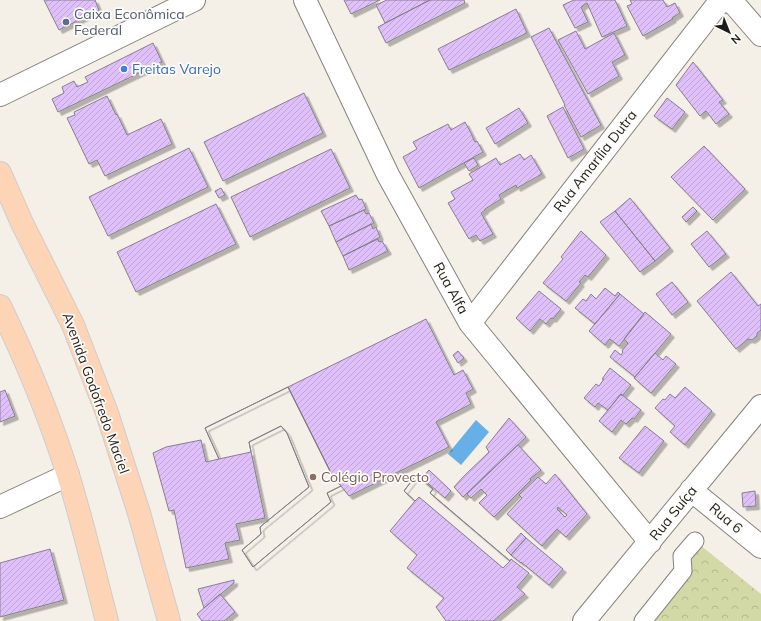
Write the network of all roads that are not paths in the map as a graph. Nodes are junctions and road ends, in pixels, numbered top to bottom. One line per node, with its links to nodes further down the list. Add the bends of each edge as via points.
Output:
1 (194, 0): 6 (street)
2 (305, 0): 9 (street, Rua Alfa, via 388,175)
3 (721, 0): 9 (street, Rua Amarília Dutra)
4 (727, 0): 5 (street, via 735,5)
5 (761, 35)
6 (0, 95)
7 (0, 173): 18 (main road, Avenida Godofredo Maciel, via 73,325 107,413 139,513)
8 (0, 306): 11 (main road, via 43,406)
9 (470, 323): 15 (street, Rua Alfa)
10 (761, 406): 12 (street, Rua Suíça)
11 (68, 474): 13 (street); 17 (main road)
12 (691, 490): 15 (street, Rua Suíça); 16 (street, Rua 6)
13 (0, 507)
14 (695, 541): 20 (street, via 682,556 683,571)
15 (650, 542): 19 (street, Rua Suíça)
16 (761, 547)
17 (107, 621)
18 (169, 621)
19 (584, 621)
20 (643, 621)

